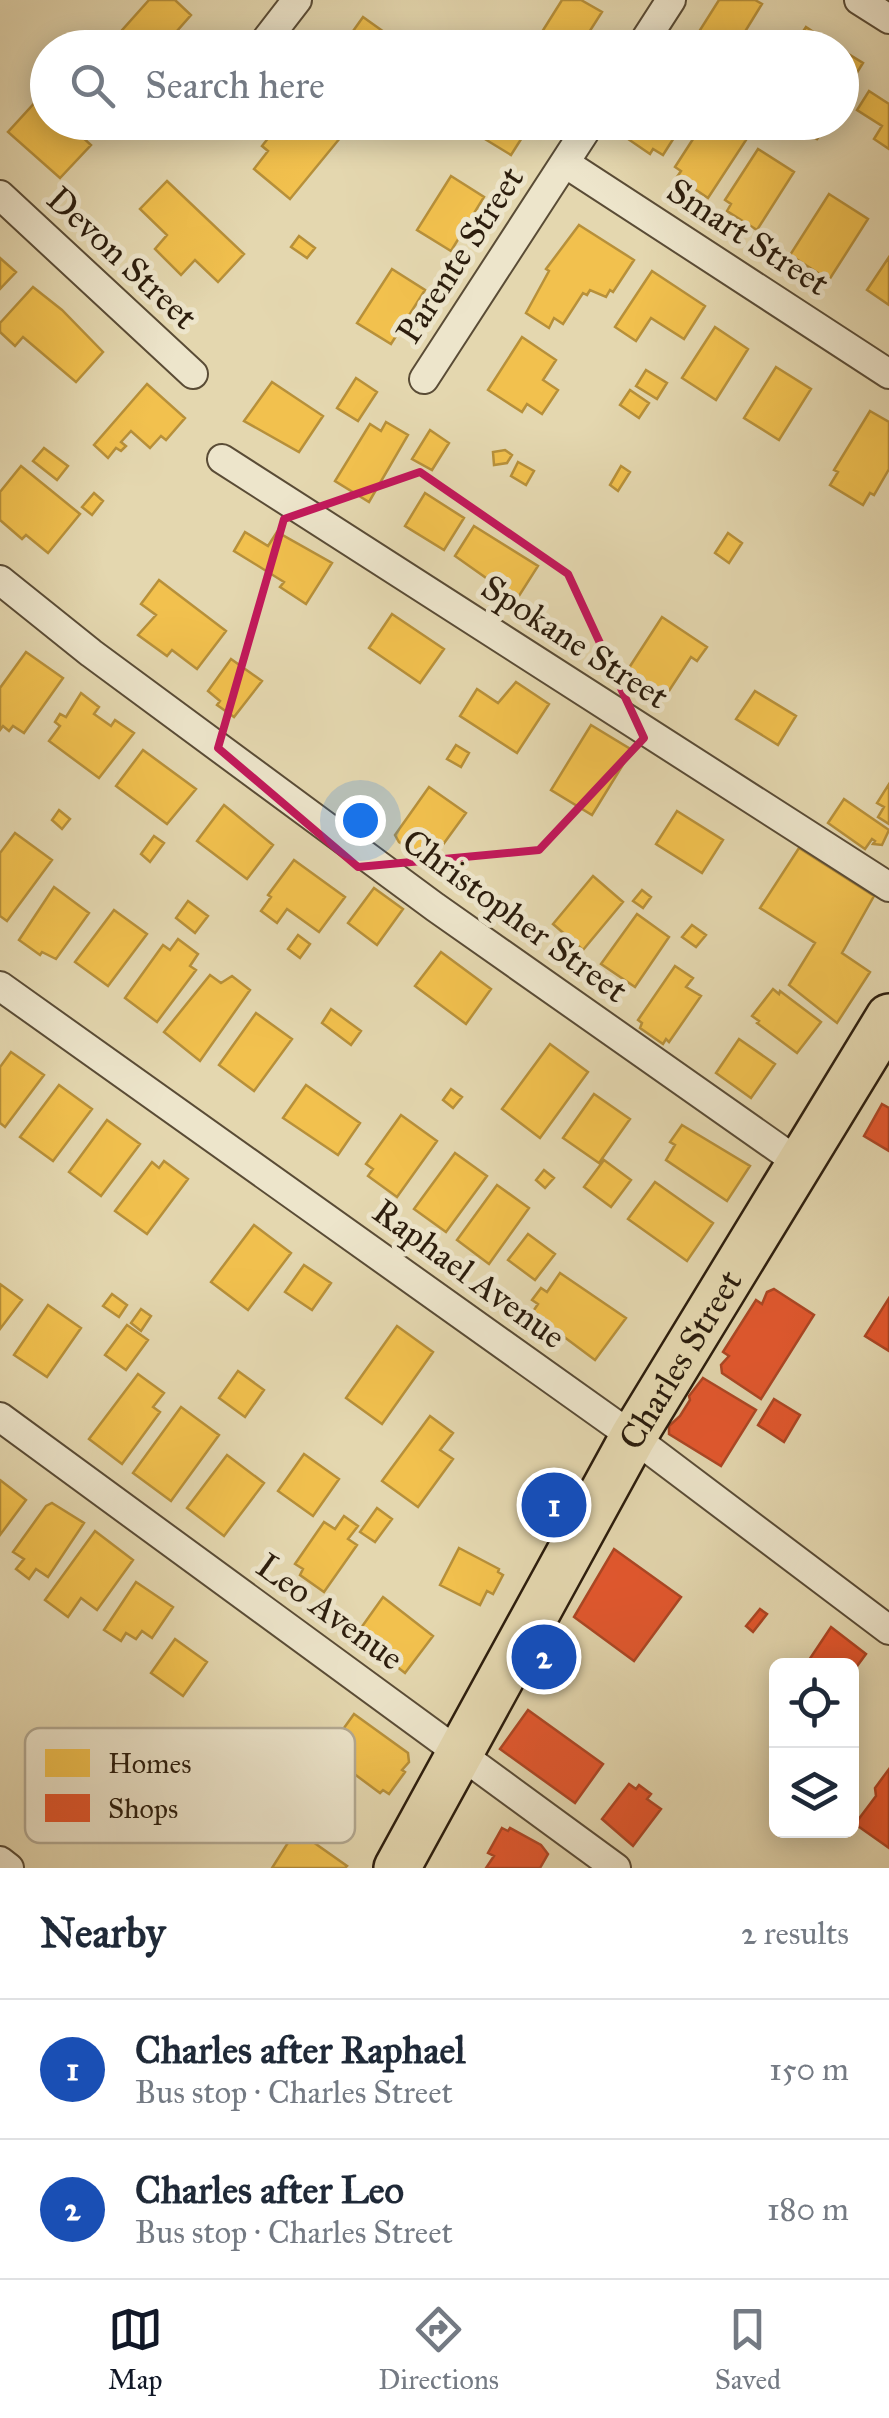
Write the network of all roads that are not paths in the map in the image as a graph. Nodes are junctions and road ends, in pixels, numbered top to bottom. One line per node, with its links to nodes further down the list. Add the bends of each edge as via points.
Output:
1 (297, 0): 5 (street)
2 (671, 0): 6 (street)
3 (859, 0): 4 (street)
4 (889, 20)
5 (274, 30)
6 (652, 30)
7 (580, 140): 8 (street, Parente Street)
8 (565, 164): 11 (street, Smart Street); 12 (street, Parente Street)
9 (0, 195): 10 (street, Devon Street)
10 (193, 374)
11 (889, 374)
12 (424, 379)
13 (222, 460): 15 (street, Spokane Street)
14 (0, 580): 18 (street, Christopher Street, via 420,895)
15 (889, 886)
16 (0, 986): 20 (street, Raphael Avenue)
17 (889, 1017): 18 (main road, Charles Street)
18 (799, 1163): 20 (main road, Charles Street)
19 (0, 1417): 22 (street, Leo Avenue)
20 (633, 1437): 21 (street, Raphael Avenue); 22 (main road, Charles Street)
21 (889, 1630)
22 (460, 1753): 25 (main road, Charles Street); 26 (street, Leo Avenue)
23 (0, 1862): 24 (street)
24 (9, 1868)
25 (397, 1868)
26 (616, 1868)

